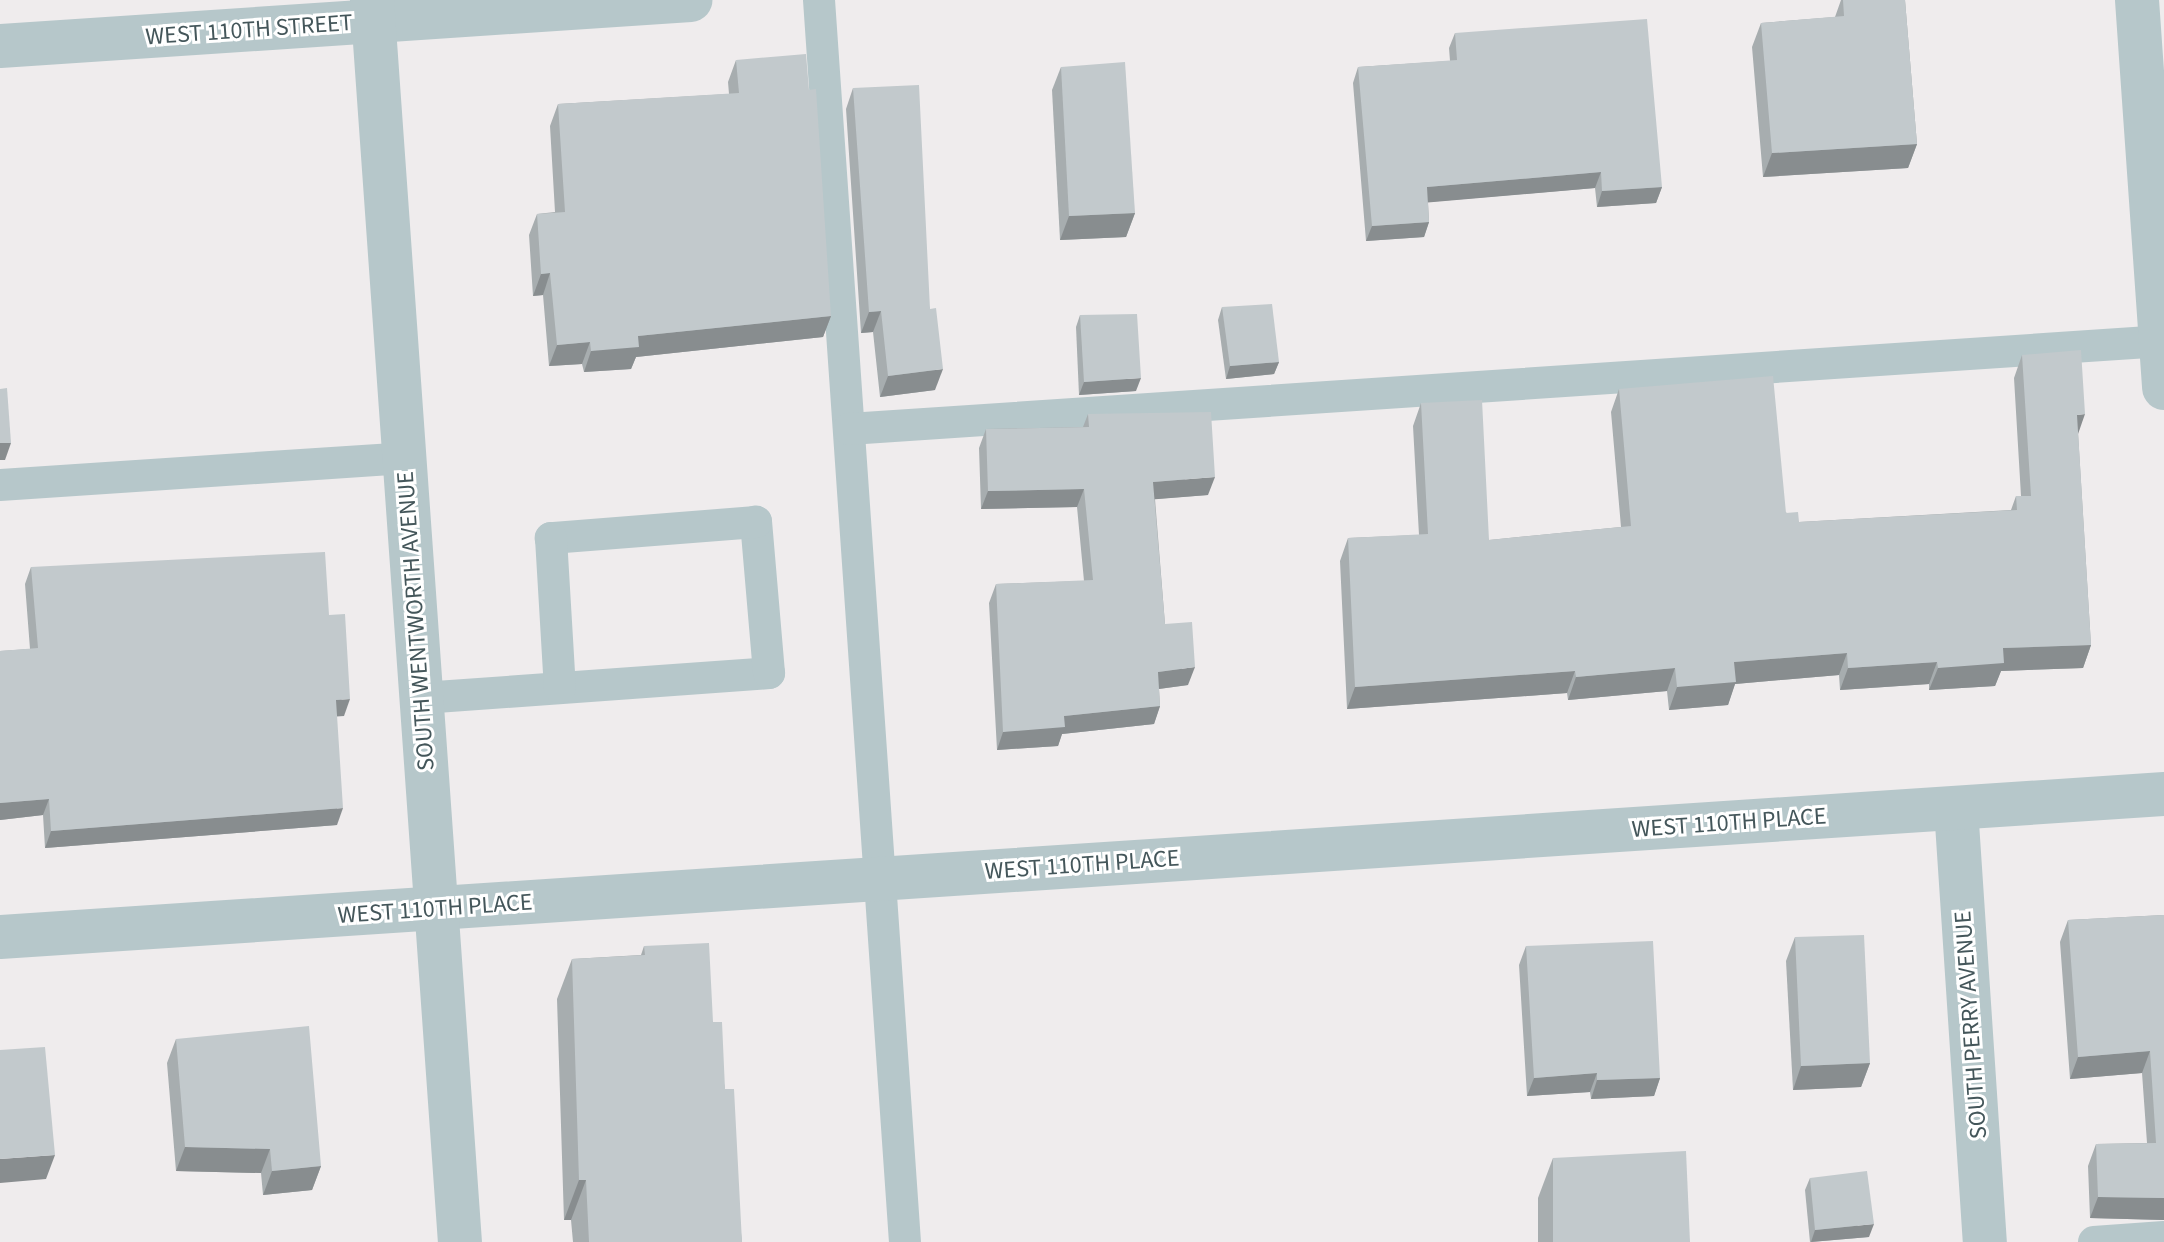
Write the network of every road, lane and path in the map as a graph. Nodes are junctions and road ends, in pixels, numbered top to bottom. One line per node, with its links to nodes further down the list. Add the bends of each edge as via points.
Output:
1 (690, 0): 4 (street, WEST 110TH STREET)
2 (819, 0): 8 (lane)
3 (2137, 0): 6 (street)
4 (373, 11): 5 (street, WEST 110TH STREET); 9 (street, SOUTH WENTWORTH AVENUE)
5 (0, 46)
6 (2162, 342): 7 (street); 8 (lane)
7 (2164, 388)
8 (849, 429): 15 (lane)
9 (405, 458): 10 (lane); 12 (street, SOUTH WENTWORTH AVENUE)
10 (0, 485)
11 (560, 688): 11 (lane, via 769,673 756,522 551,538); 12 (lane)
12 (422, 698): 16 (street, SOUTH WENTWORTH AVENUE)
13 (2164, 794): 14 (street, WEST 110TH PLACE)
14 (1956, 808): 15 (street, WEST 110TH PLACE); 21 (street, SOUTH PERRY AVENUE)
15 (880, 879): 16 (street, WEST 110TH PLACE); 20 (lane)
16 (436, 909): 17 (street, WEST 110TH PLACE); 19 (street, SOUTH WENTWORTH AVENUE)
17 (0, 937)
18 (2164, 1237): 22 (lane)
19 (460, 1242)
20 (905, 1242)
21 (1985, 1242)
22 (2094, 1242)

